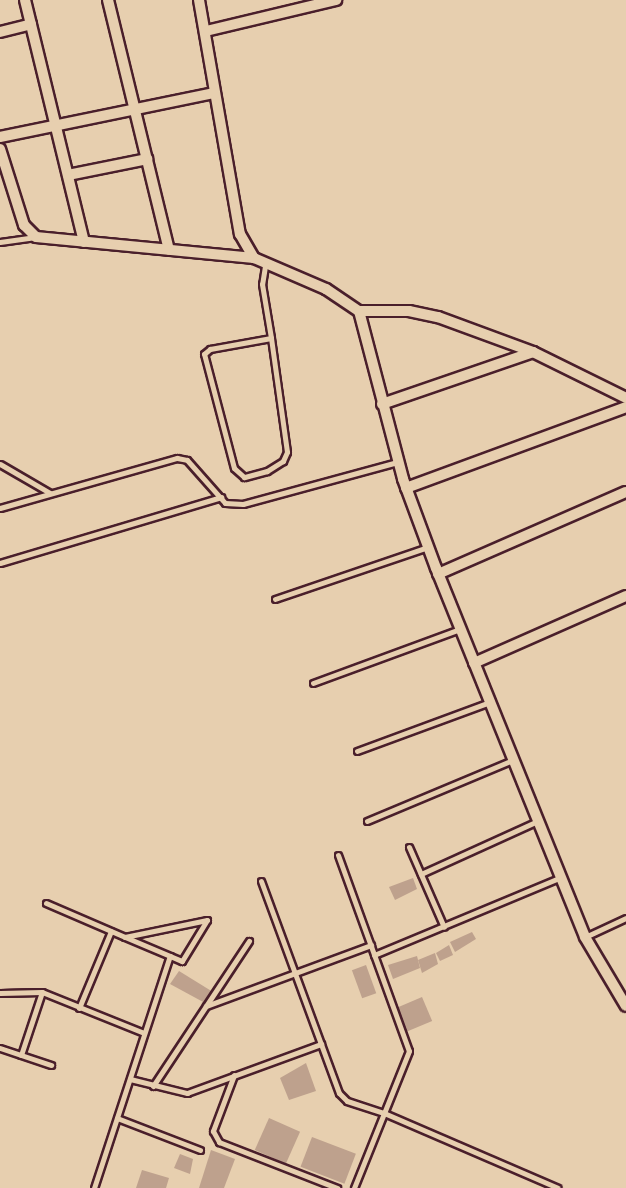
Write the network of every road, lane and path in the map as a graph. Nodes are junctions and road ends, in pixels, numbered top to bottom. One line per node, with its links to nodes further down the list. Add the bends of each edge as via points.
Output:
1 (25, 0): 5 (street)
2 (108, 0): 9 (street)
3 (199, 0): 6 (street)
4 (336, 0): 6 (street)
5 (31, 23): 7 (street); 10 (street)
6 (206, 31): 8 (street)
7 (0, 32)
8 (215, 93): 9 (street); 21 (street, via 240,234)
9 (134, 107): 10 (street); 13 (street)
10 (55, 125): 11 (street); 14 (street)
11 (0, 137)
12 (0, 149): 15 (street)
13 (147, 159): 14 (street); 20 (street)
14 (68, 175): 19 (street)
15 (24, 225): 16 (street); 17 (lane)
16 (36, 237): 17 (lane); 19 (street)
17 (21, 239): 18 (lane)
18 (0, 242)
19 (84, 242): 20 (street)
20 (169, 250): 21 (street)
21 (254, 258): 22 (street)
22 (265, 266): 23 (street, via 326,289); 24 (lane, via 262,284)
23 (359, 311): 25 (street, via 409,311 438,317); 27 (street)
24 (271, 338): 24 (lane, via 287,452 283,461 267,471 244,477 234,468 204,354)
25 (533, 352): 26 (street); 27 (street)
26 (626, 398)
27 (382, 404): 29 (street)
28 (626, 407): 31 (street)
29 (398, 462): 31 (street); 34 (lane, via 243,504 226,503)
30 (0, 464): 33 (lane)
31 (406, 488): 36 (street)
32 (626, 492): 38 (street)
33 (50, 493): 34 (lane, via 177,458 187,460); 35 (lane)
34 (221, 497): 37 (lane)
35 (0, 508)
36 (428, 547): 38 (street); 40 (lane)
37 (0, 563)
38 (438, 574): 41 (street)
39 (626, 596): 42 (street)
40 (275, 599)
41 (460, 629): 42 (street); 43 (lane)
42 (474, 663): 44 (street)
43 (313, 683)
44 (490, 702): 45 (lane); 46 (street)
45 (357, 751)
46 (513, 760): 47 (lane); 48 (street)
47 (367, 821)
48 (538, 821): 51 (lane); 52 (street)
49 (409, 848): 51 (lane)
50 (338, 855): 61 (lane)
51 (421, 874): 56 (lane)
52 (561, 877): 56 (lane); 59 (street)
53 (261, 881): 64 (lane)
54 (46, 904): 57 (lane)
55 (626, 918): 59 (lane)
56 (444, 927): 62 (lane)
57 (111, 931): 58 (lane); 70 (lane)
58 (125, 937): 63 (lane); 63 (lane, via 207,920 182,961)
59 (585, 937): 65 (street)
60 (249, 941): 68 (lane)
61 (371, 945): 62 (lane); 64 (lane)
62 (374, 955): 79 (lane, via 409,1051)
63 (170, 956): 71 (lane)
64 (295, 973): 68 (lane); 72 (lane)
65 (622, 990): 69 (street)
66 (41, 992): 67 (lane); 70 (lane); 74 (lane)
67 (0, 993)
68 (206, 1006): 78 (lane)
69 (626, 1006)
70 (79, 1008): 71 (lane)
71 (144, 1033): 77 (lane)
72 (321, 1044): 76 (lane); 79 (lane, via 339,1093 347,1101)
73 (0, 1048): 74 (lane)
74 (21, 1055): 75 (lane)
75 (51, 1065)
76 (234, 1075): 78 (lane, via 187,1093); 83 (lane, via 213,1131 219,1142)
77 (130, 1079): 78 (lane); 80 (lane)
78 (153, 1086)
79 (384, 1113): 84 (lane); 85 (lane)
80 (117, 1118): 81 (lane); 82 (lane)
81 (200, 1150)
82 (94, 1188)
83 (337, 1188)
84 (354, 1188)
85 (558, 1188)

